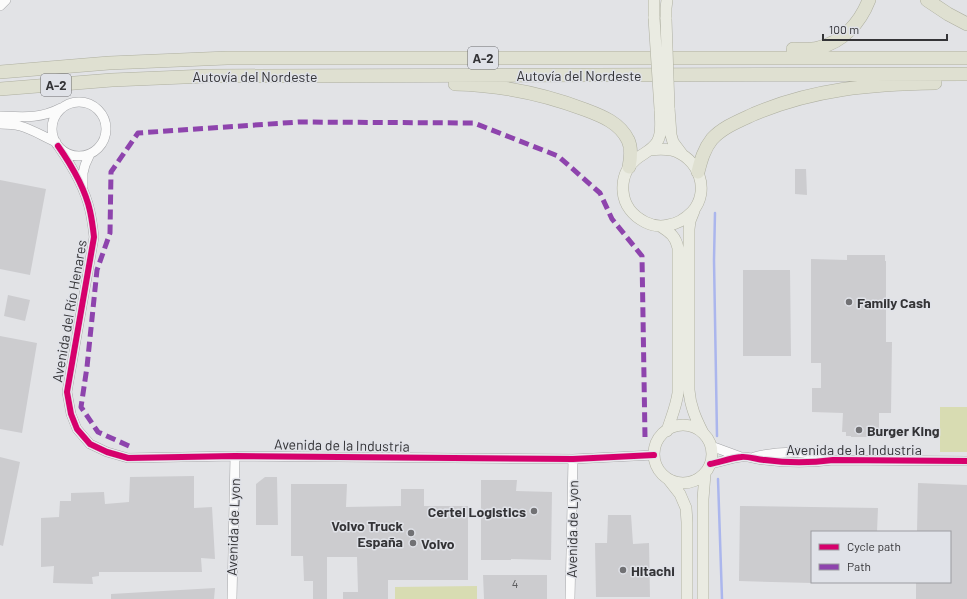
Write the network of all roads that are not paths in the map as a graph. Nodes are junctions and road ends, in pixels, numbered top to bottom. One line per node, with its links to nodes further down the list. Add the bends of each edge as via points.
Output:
1 (6, 0): 6 (street)
2 (654, 0): 16 (main road, bridge)
3 (667, 0): 16 (main road, bridge)
4 (869, 0): 8 (highway, via 863,14 851,29 826,45 809,49 730,50)
5 (927, 0): 7 (highway)
6 (0, 6)
7 (967, 24)
8 (698, 58): 9 (highway, Autovía del Nordeste / A-2); 10 (highway, Autovía del Nordeste / A-2, via 227,58 109,63)
9 (967, 58)
10 (0, 72)
11 (967, 74): 12 (highway, Autovía del Nordeste / A-2)
12 (208, 76): 14 (highway, Autovía del Nordeste / A-2); 23 (highway, via 288,84 465,84 525,91 581,108 616,125 630,146)
13 (967, 81): 24 (highway, via 844,89 814,94 772,106 735,122 713,138 701,159)
14 (0, 89)
15 (66, 106): 17 (street, via 43,116); 19 (street, via 59,111 53,126); 21 (street, via 75,103 88,104 100,112 104,120 105,137 97,150)
16 (665, 108): 20 (main road, via 658,141); 22 (main road, via 673,142)
17 (0, 116)
18 (0, 124): 19 (street, Avenida del Río Henares, via 30,129)
19 (57, 144): 21 (street, via 65,152 73,155); 25 (street, Avenida del Río Henares)
20 (650, 150): 22 (main road, via 661,149); 23 (main road)
21 (90, 154): 25 (street, Avenida del Río Henares, via 83,173)
22 (682, 155): 24 (main road, via 691,161)
23 (629, 167): 27 (main road, via 623,191 631,212 650,224)
24 (698, 172): 26 (main road, via 701,191)
25 (83, 188): 28 (street, Avenida del Río Henares, via 94,237)
26 (695, 208): 27 (main road, via 686,218 674,225); 30 (main road, via 689,230 689,390 692,409)
27 (660, 226): 29 (main road, via 674,236 678,248 678,394)
28 (67, 392): 34 (street, Avenida de la Industria, via 77,430 90,444 107,452 128,458)
29 (667, 431): 30 (main road, via 674,427 689,426); 33 (main road, via 658,441)
30 (703, 433): 31 (main road)
31 (711, 446): 35 (street); 41 (main road, via 712,457)
32 (797, 453): 36 (street, Avenida de la Industria, via 769,453); 38 (street, via 796,457 772,457); 39 (street, Avenida de la Industria)
33 (654, 455): 37 (street, Avenida de la Industria); 42 (main road, via 656,465)
34 (235, 456): 37 (street, Avenida de la Industria); 43 (street, Avenida de Lyon)
35 (741, 457): 36 (street, Avenida de la Industria); 41 (street)
36 (752, 457): 38 (street, Avenida de la Industria)
37 (573, 459): 44 (street, Avenida de Lyon)
38 (764, 460): 39 (street, Avenida de la Industria)
39 (833, 460): 40 (street, Avenida de la Industria)
40 (967, 461)
41 (708, 469): 42 (main road, via 697,480 688,483); 46 (main road, via 703,499)
42 (669, 480): 45 (main road, via 680,494 686,508)
43 (232, 599)
44 (570, 599)
45 (687, 599)
46 (703, 599)

